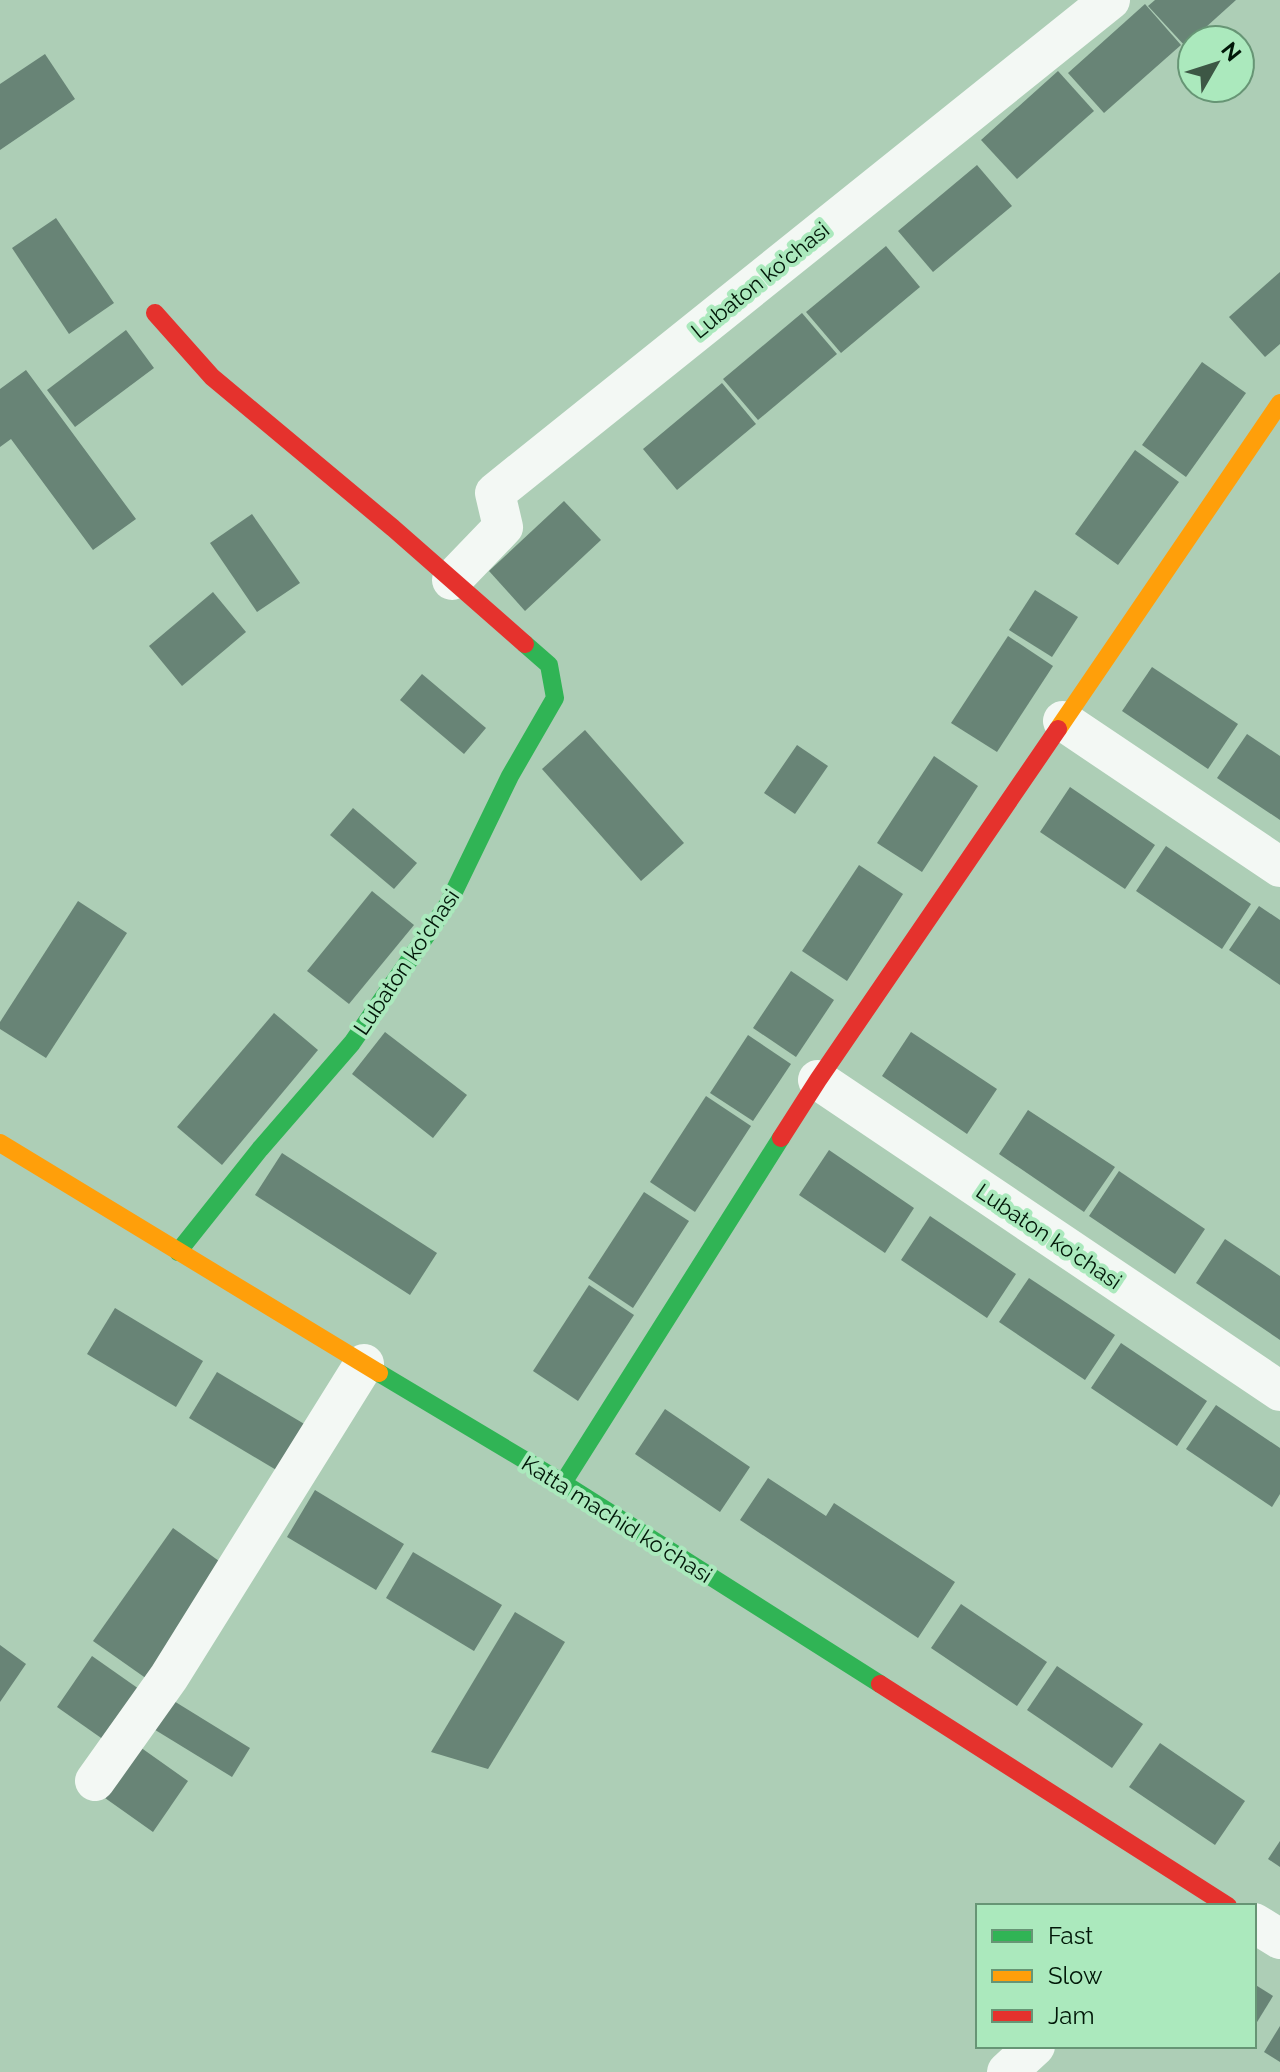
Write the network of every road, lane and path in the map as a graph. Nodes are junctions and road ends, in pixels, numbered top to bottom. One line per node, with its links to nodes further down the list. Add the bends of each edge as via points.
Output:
1 (1110, 0): 4 (street, Lubaton ko'chasi, via 495,493 503,527)
2 (155, 313): 4 (street, Lubaton ko'chasi, via 212,377)
3 (1280, 403): 5 (street)
4 (452, 580): 9 (street, Lubaton ko'chasi, via 549,665 555,698 448,904 352,1043)
5 (1063, 721): 6 (street); 7 (street)
6 (1280, 867)
7 (818, 1080): 11 (street, Lubaton ko'chasi); 12 (street)
8 (0, 1143): 9 (street, Katta machid ko'chasi)
9 (178, 1252): 10 (street, Katta machid ko'chasi)
10 (364, 1364): 12 (street, Katta machid ko'chasi); 13 (street, via 169,1677)
11 (1280, 1391)
12 (563, 1483): 14 (street, Katta machid ko'chasi)
13 (95, 1781)
14 (1206, 1901)
15 (1256, 1924): 16 (street)
16 (1280, 1939)
17 (1033, 2048): 18 (street)
18 (1007, 2072)

